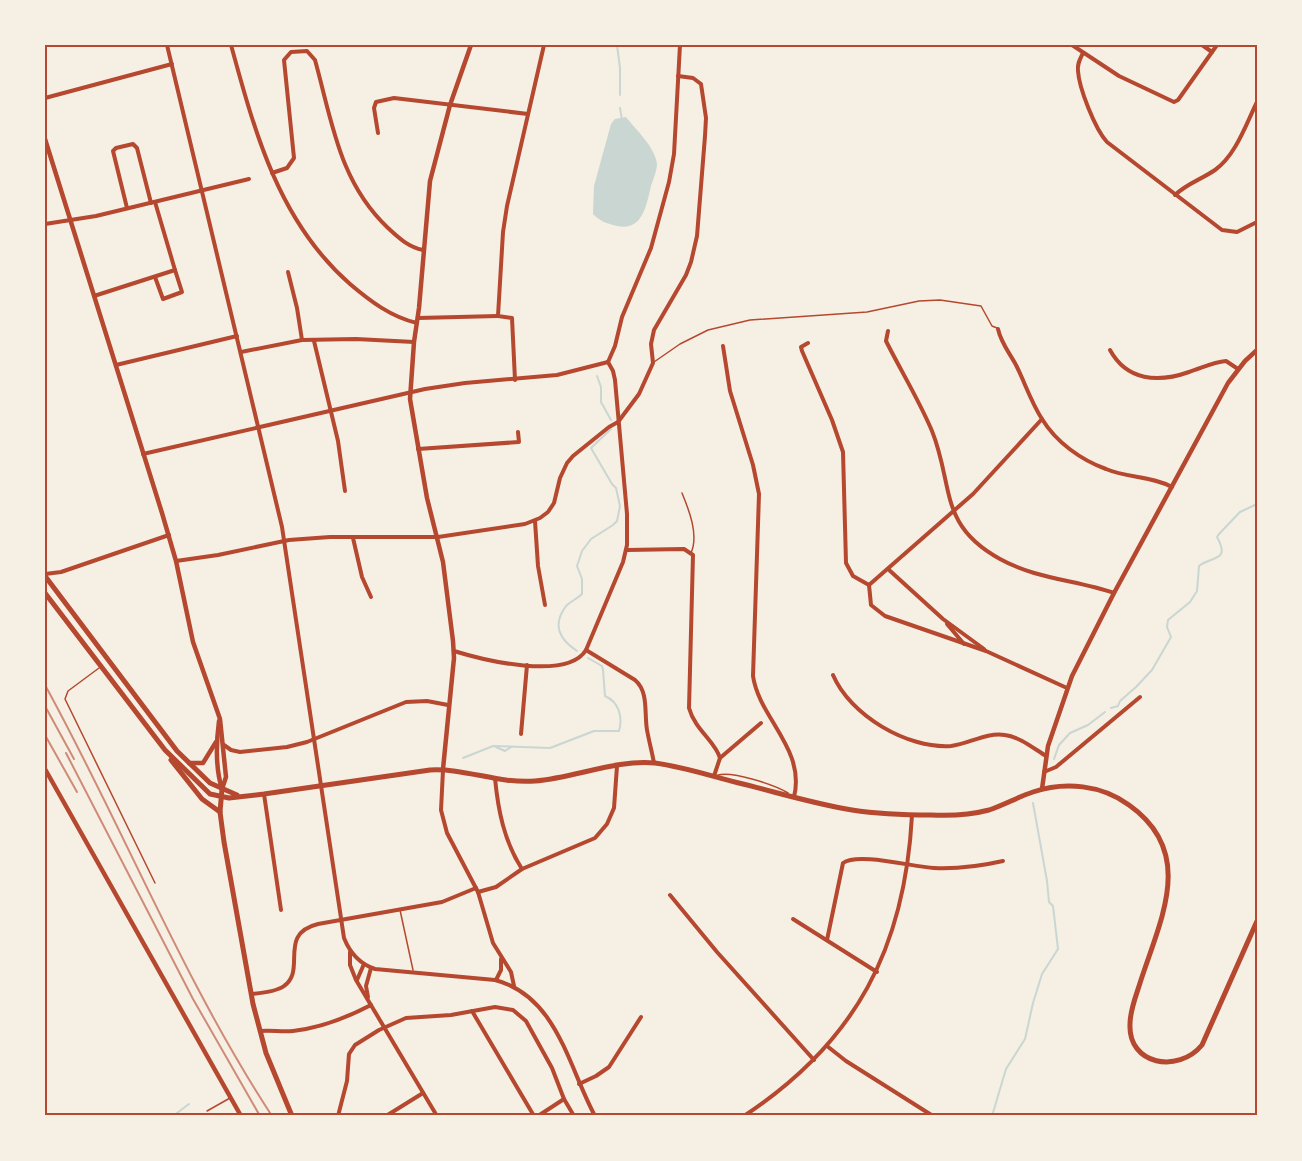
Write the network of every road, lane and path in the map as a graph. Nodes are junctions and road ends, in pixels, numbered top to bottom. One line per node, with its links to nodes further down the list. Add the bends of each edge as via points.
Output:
1 (167, 45): 11 (street)
2 (231, 45): 19 (street)
3 (471, 45): 15 (street)
4 (544, 45): 16 (street)
5 (680, 45): 12 (street)
6 (1072, 45): 10 (street)
7 (1202, 45): 9 (street)
8 (1217, 45): 9 (street)
9 (1212, 52): 10 (street, via 1174,102 1119,76)
10 (1083, 53): 22 (street, via 1077,71 1100,133 1115,150)
11 (172, 64): 13 (street); 21 (street)
12 (678, 76): 46 (street, via 674,154 662,210); 47 (street, via 696,79 702,87 706,126 700,202 691,262 654,330)
13 (45, 98)
14 (1257, 102): 22 (street, via 1225,160)
15 (450, 105): 16 (street); 17 (street, via 394,98 377,101); 28 (street, via 430,181)
16 (528, 114): 33 (street, via 505,219)
17 (378, 133)
18 (45, 139): 25 (street)
19 (272, 173): 28 (street, via 287,168 294,158 284,60 299,50 307,51 313,55 343,162 359,192 397,236); 34 (street, via 297,222 333,268 381,308 402,319)
20 (249, 179): 21 (street)
21 (202, 191): 23 (street); 37 (street)
22 (1175, 195): 26 (street, via 1224,231 1237,232)
23 (153, 202): 24 (street); 24 (street, via 136,146 124,146 113,153); 29 (street)
24 (127, 208): 25 (street)
25 (69, 219): 27 (street); 32 (street)
26 (1257, 222)
27 (45, 224)
28 (423, 250): 34 (street)
29 (174, 270): 31 (street); 31 (street, via 182,292 163,299)
30 (288, 272): 38 (street)
31 (155, 277): 32 (street)
32 (94, 296): 48 (street)
33 (498, 316): 34 (street); 50 (street, via 512,318)
34 (417, 320): 40 (street)
35 (998, 328): 47 (lane, via 992,326 981,306 920,300 867,312 750,320 708,330); 53 (street)
36 (888, 331): 62 (street, via 886,341 935,440)
37 (237, 336): 45 (street); 48 (street)
38 (302, 340): 39 (street); 45 (street)
39 (314, 340): 40 (street); 52 (street)
40 (414, 342): 51 (street)
41 (808, 343): 73 (street, via 801,347 802,351 843,452 846,562 853,576)
42 (723, 346): 111 (street, via 730,391 759,494 753,676 757,693 789,750 796,784)
43 (1110, 350): 49 (street, via 1121,366 1149,378 1173,377 1226,361)
44 (1257, 350): 49 (street)
45 (241, 352): 55 (street)
46 (608, 362): 50 (street); 54 (street, via 615,380)
47 (653, 363): 54 (street, via 639,394)
48 (116, 365): 58 (street)
49 (1238, 369): 59 (street)
50 (515, 380): 51 (street)
51 (411, 392): 52 (street); 57 (street)
52 (331, 411): 55 (street); 60 (street)
53 (1042, 419): 59 (street, via 1063,442 1091,463 1117,473 1159,480); 62 (street, via 985,483)
54 (618, 422): 63 (street, via 573,456 563,471 551,509); 68 (street)
55 (258, 427): 58 (street); 67 (street)
56 (518, 432): 57 (street, via 519,442)
57 (418, 449): 65 (street)
58 (143, 454): 64 (street)
59 (1172, 487): 75 (street)
60 (345, 491)
61 (682, 493): 69 (lane, via 692,525)
62 (952, 512): 71 (street); 75 (street, via 968,534 999,558 1045,576)
63 (535, 520): 65 (street); 77 (street)
64 (169, 535): 70 (street); 72 (street)
65 (438, 537): 66 (street); 81 (street)
66 (353, 538): 67 (street); 76 (street, via 362,578)
67 (284, 541): 70 (street); 92 (street)
68 (627, 550): 69 (street, via 684,549); 80 (street)
69 (691, 553): 97 (street, via 694,560 689,708 696,725)
70 (176, 561): 89 (street, via 193,642)
71 (888, 569): 73 (street); 78 (street)
72 (46, 578): 98 (main road)
73 (869, 585): 79 (street, via 869,600 874,609)
74 (45, 593): 84 (main road)
75 (1114, 593): 86 (street)
76 (371, 597)
77 (545, 605)
78 (943, 619): 79 (street); 82 (street)
79 (964, 644): 82 (street)
80 (586, 650): 83 (street, via 574,662); 99 (street, via 641,686)
81 (454, 651): 83 (street); 88 (street)
82 (986, 651): 86 (street)
83 (527, 665): 91 (street)
84 (102, 666): 95 (main road); 118 (lane, via 68,691 65,702)
85 (833, 675): 96 (street, via 861,711 909,740 948,746 989,735 1006,735)
86 (1067, 688): 96 (street)
87 (1140, 697): 103 (street, via 1056,767)
88 (446, 704): 92 (street, via 406,702); 102 (street)
89 (219, 716): 93 (street); 94 (street)
90 (761, 723): 97 (street)
91 (521, 734)
92 (313, 738): 94 (street, via 287,747 240,752); 106 (street)
93 (216, 742): 98 (street, via 203,763); 107 (street)
94 (224, 745): 107 (street, via 226,779)
95 (165, 750): 112 (main road, via 206,792); 113 (main road, via 190,786)
96 (1046, 756): 103 (street)
97 (720, 758): 104 (street)
98 (188, 763): 107 (main road)
99 (654, 763): 100 (main road); 104 (main road)
100 (617, 766): 105 (main road, via 534,781); 117 (street, via 614,808 600,833 591,841)
101 (45, 769): 146 (street)
102 (443, 769): 105 (main road); 106 (main road); 119 (street, via 441,810 447,833)
103 (1044, 772): 108 (street)
104 (714, 776): 111 (main road)
105 (495, 778): 117 (street, via 502,825)
106 (321, 786): 109 (main road); 124 (street)
107 (222, 789): 110 (main road); 112 (main road)
108 (1042, 789): 114 (main road, via 986,811); 125 (main road, via 1076,786 1101,790 1140,813 1164,845 1169,866 1168,894 1130,1022 1132,1040 1147,1057 1162,1063 1174,1062 1199,1049)
109 (264, 794): 110 (main road); 122 (street)
110 (241, 796): 112 (main road)
111 (794, 797): 114 (main road, via 853,810)
112 (220, 798): 113 (main road)
113 (220, 812): 136 (main road)
114 (912, 815): 116 (street)
115 (1003, 861): 116 (street, via 943,868)
116 (906, 865): 126 (street, via 867,859 843,862); 131 (street, via 896,921)
117 (522, 869): 119 (street, via 496,887)
118 (156, 883)
119 (477, 890): 121 (street, via 442,902); 128 (street)
120 (670, 895): 143 (street)
121 (400, 909): 124 (street); 132 (lane)
122 (281, 910)
123 (793, 919): 126 (street)
124 (340, 920): 127 (street); 136 (street, via 311,925 301,931 295,942 288,982 282,988)
125 (1257, 921)
126 (827, 940): 131 (street)
127 (350, 951): 129 (street); 133 (street)
128 (501, 958): 134 (street, via 501,970); 135 (street, via 511,972)
129 (364, 964): 130 (street); 133 (street)
130 (371, 968): 132 (street); 137 (street, via 366,986)
131 (877, 972): 142 (street)
132 (413, 973): 134 (street)
133 (356, 980): 137 (street)
134 (495, 980): 135 (street)
135 (514, 986): 144 (street, via 546,1014)
136 (251, 994): 141 (main road)
137 (370, 1003): 140 (street); 141 (street, via 347,1016 309,1028)
138 (472, 1011): 140 (street, via 410,1017); 147 (street, via 501,1007 522,1017 552,1068); 154 (street)
139 (642, 1017): 144 (street, via 609,1067)
140 (384, 1028): 145 (street); 151 (street, via 351,1050)
141 (260, 1031): 150 (main road)
142 (827, 1046): 143 (street); 158 (street)
143 (814, 1060): 157 (street)
144 (579, 1084): 156 (street)
145 (423, 1093): 152 (street); 153 (street)
146 (230, 1098): 148 (lane); 149 (street)
147 (564, 1099): 154 (street); 155 (street)
148 (207, 1111)
149 (241, 1116)
150 (292, 1116)
151 (338, 1116)
152 (386, 1116)
153 (437, 1116)
154 (536, 1116)
155 (574, 1116)
156 (595, 1116)
157 (744, 1116)
158 (933, 1116)

